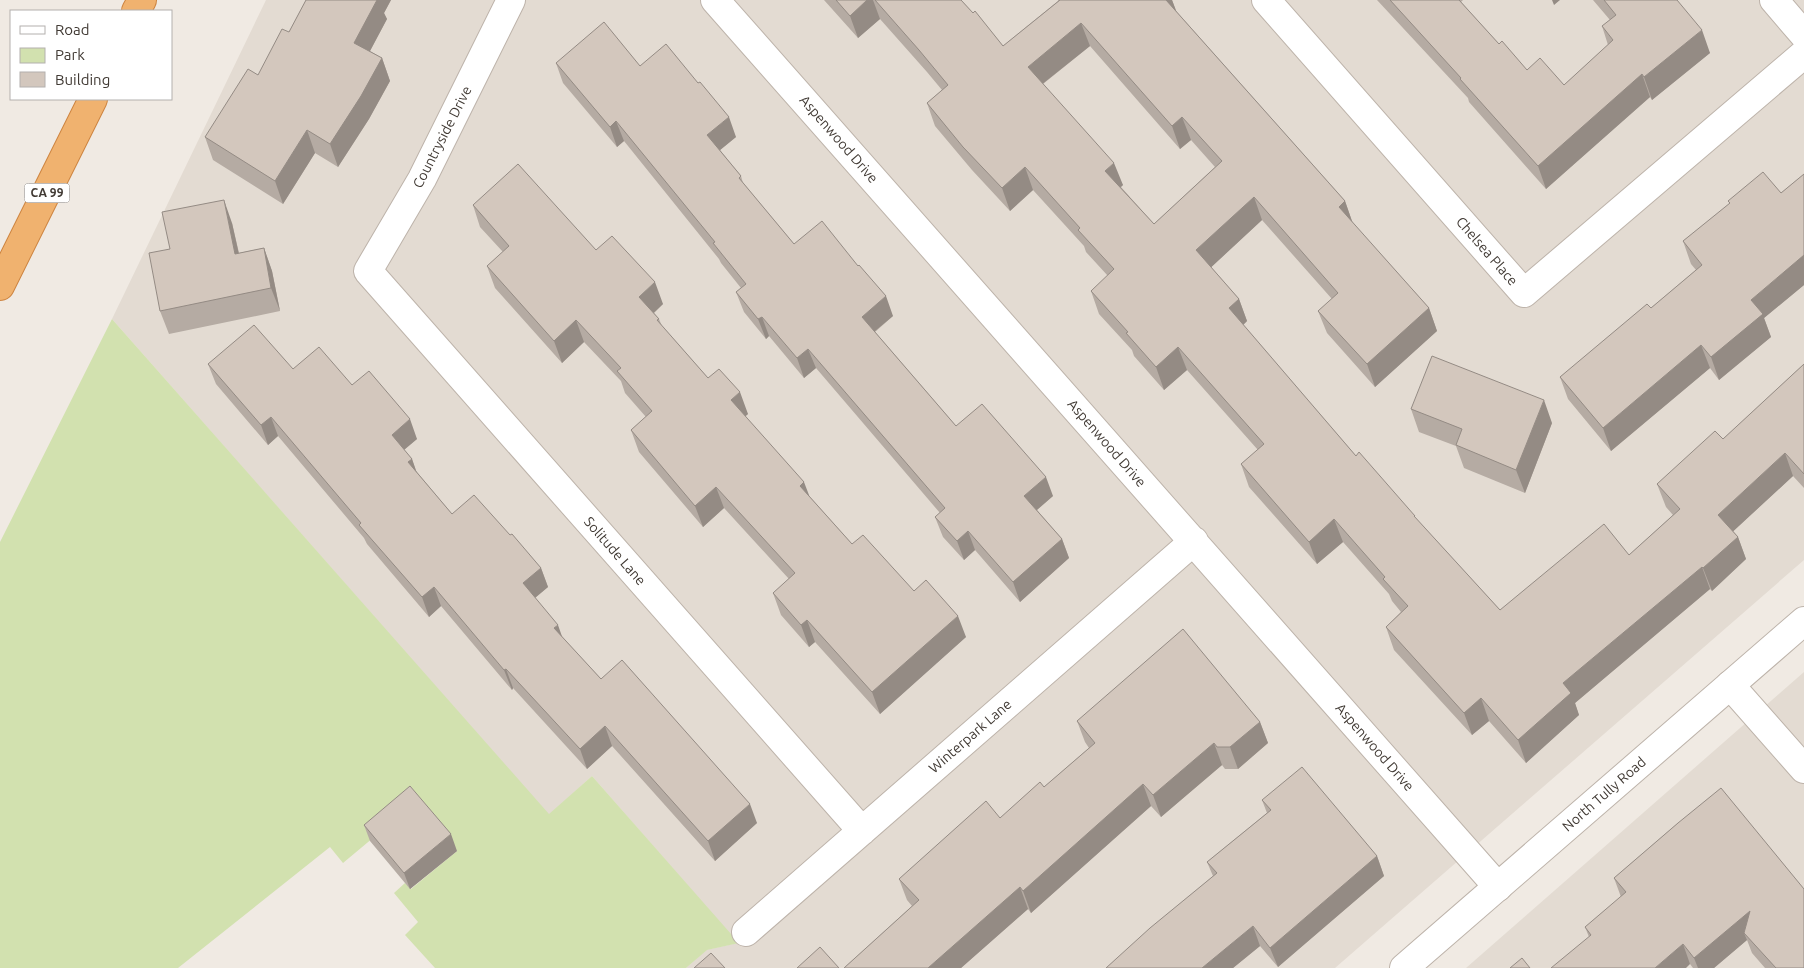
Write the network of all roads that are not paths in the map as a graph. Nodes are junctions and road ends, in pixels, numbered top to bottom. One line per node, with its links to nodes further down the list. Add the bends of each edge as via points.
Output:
1 (511, 0): 8 (street, Countryside Drive, via 422,179)
2 (715, 0): 10 (street, Aspenwood Drive)
3 (1266, 0): 6 (street, Chelsea Place, via 1524,293)
4 (1774, 0): 5 (street)
5 (1804, 35)
6 (1804, 54)
7 (93, 100): 9 (highway, CA 99)
8 (368, 271): 14 (street, Solitude Lane)
9 (0, 286)
10 (1194, 541): 14 (street, Winterpark Lane); 15 (street, Aspenwood Drive)
11 (1804, 620): 12 (street, North Tully Road)
12 (1730, 685): 13 (street); 15 (street, North Tully Road)
13 (1804, 769)
14 (862, 831): 16 (street, Winterpark Lane)
15 (1498, 887): 17 (street, North Tully Road)
16 (746, 932)
17 (1404, 968)

